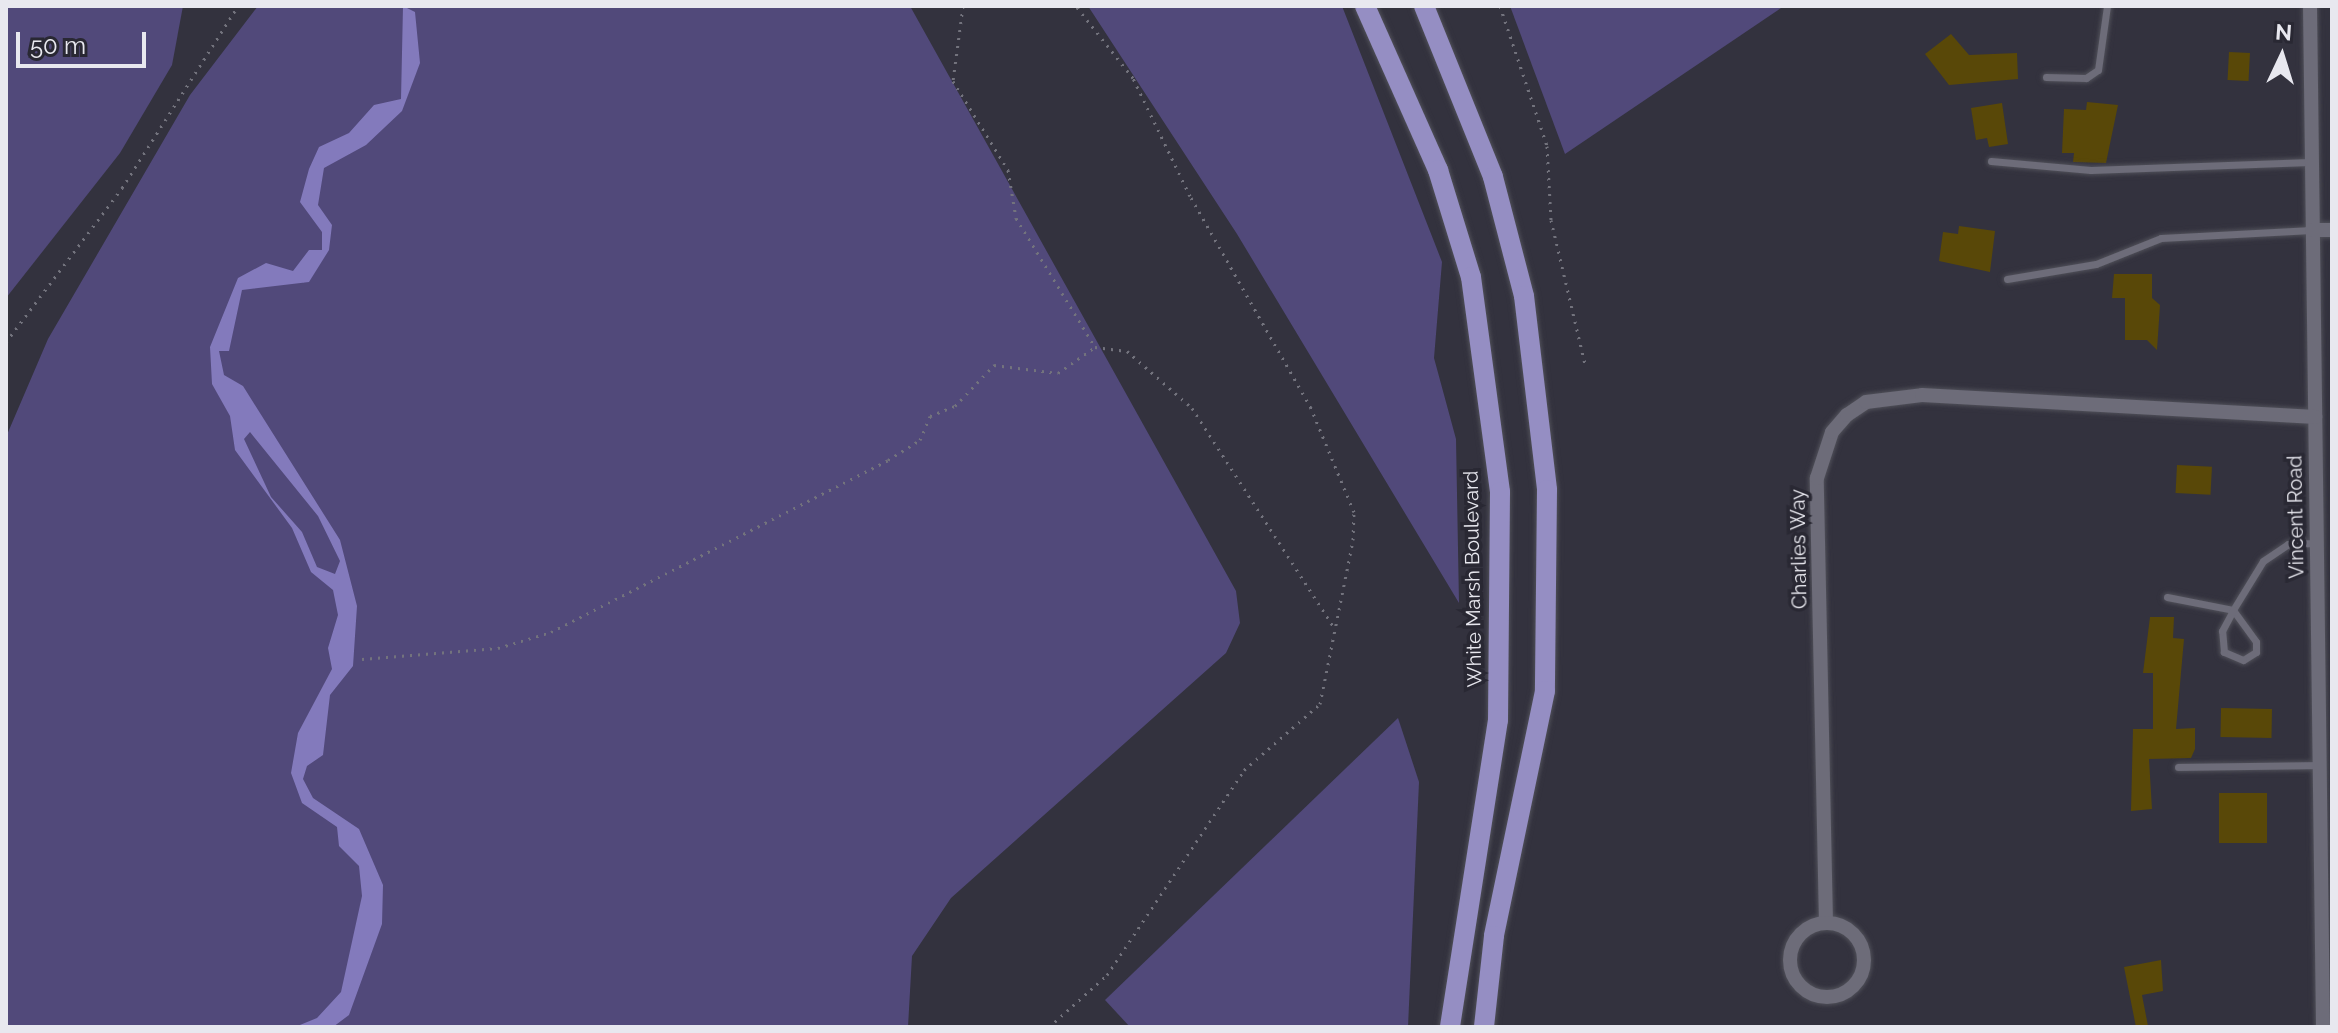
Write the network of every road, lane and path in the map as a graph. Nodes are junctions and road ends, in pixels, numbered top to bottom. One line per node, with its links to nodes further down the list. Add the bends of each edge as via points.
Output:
1 (238, 6): 15 (path, via 122,188)
2 (963, 6): 16 (path, via 953,81 1008,170 1016,218)
3 (1076, 6): 23 (path, via 1133,78 1331,448 1354,512)
4 (1365, 6): 29 (main road, White Marsh Boulevard, via 1438,170 1471,277 1500,492 1498,720)
5 (1424, 6): 30 (main road, via 1493,177 1524,296 1547,490 1545,691 1494,936)
6 (1500, 6): 17 (path, via 1547,146 1551,220)
7 (2107, 6): 9 (lane, via 2098,70 2086,78)
8 (2310, 6): 11 (street, Vincent Road)
9 (2046, 77)
10 (1991, 161): 11 (lane, via 2091,170)
11 (2310, 162): 12 (street, Vincent Road)
12 (2312, 230): 13 (street); 14 (lane, via 2161,238 2096,264); 18 (street, Vincent Road)
13 (2332, 230)
14 (2007, 279)
15 (6, 342)
16 (1095, 347): 23 (path, via 1127,351 1192,408); 24 (path, via 1058,373 994,365 955,406 930,416 920,440 888,460 551,632 474,651)
17 (1585, 364)
18 (2315, 417): 19 (street, Vincent Road); 27 (street, Charlies Way, via 1922,395 1866,402 1847,415 1832,432 1817,478)
19 (2316, 543): 21 (lane, via 2288,544 2263,561); 22 (street, Vincent Road)
20 (2167, 597): 21 (lane)
21 (2233, 610): 21 (lane, via 2256,642 2256,652 2243,660 2224,652 2221,640)
22 (2325, 625): 25 (street, Vincent Road)
23 (1333, 626): 28 (path, via 1320,704 1309,721 1244,770 1107,975)
24 (362, 659)
25 (2320, 765): 26 (lane); 31 (street, Vincent Road)
26 (2178, 767)
27 (1826, 923): 27 (street, via 1857,938 1864,960 1848,990 1825,997 1802,988 1790,953 1803,932)
28 (1049, 1027)
29 (1450, 1027)
30 (1484, 1027)
31 (2323, 1027)

